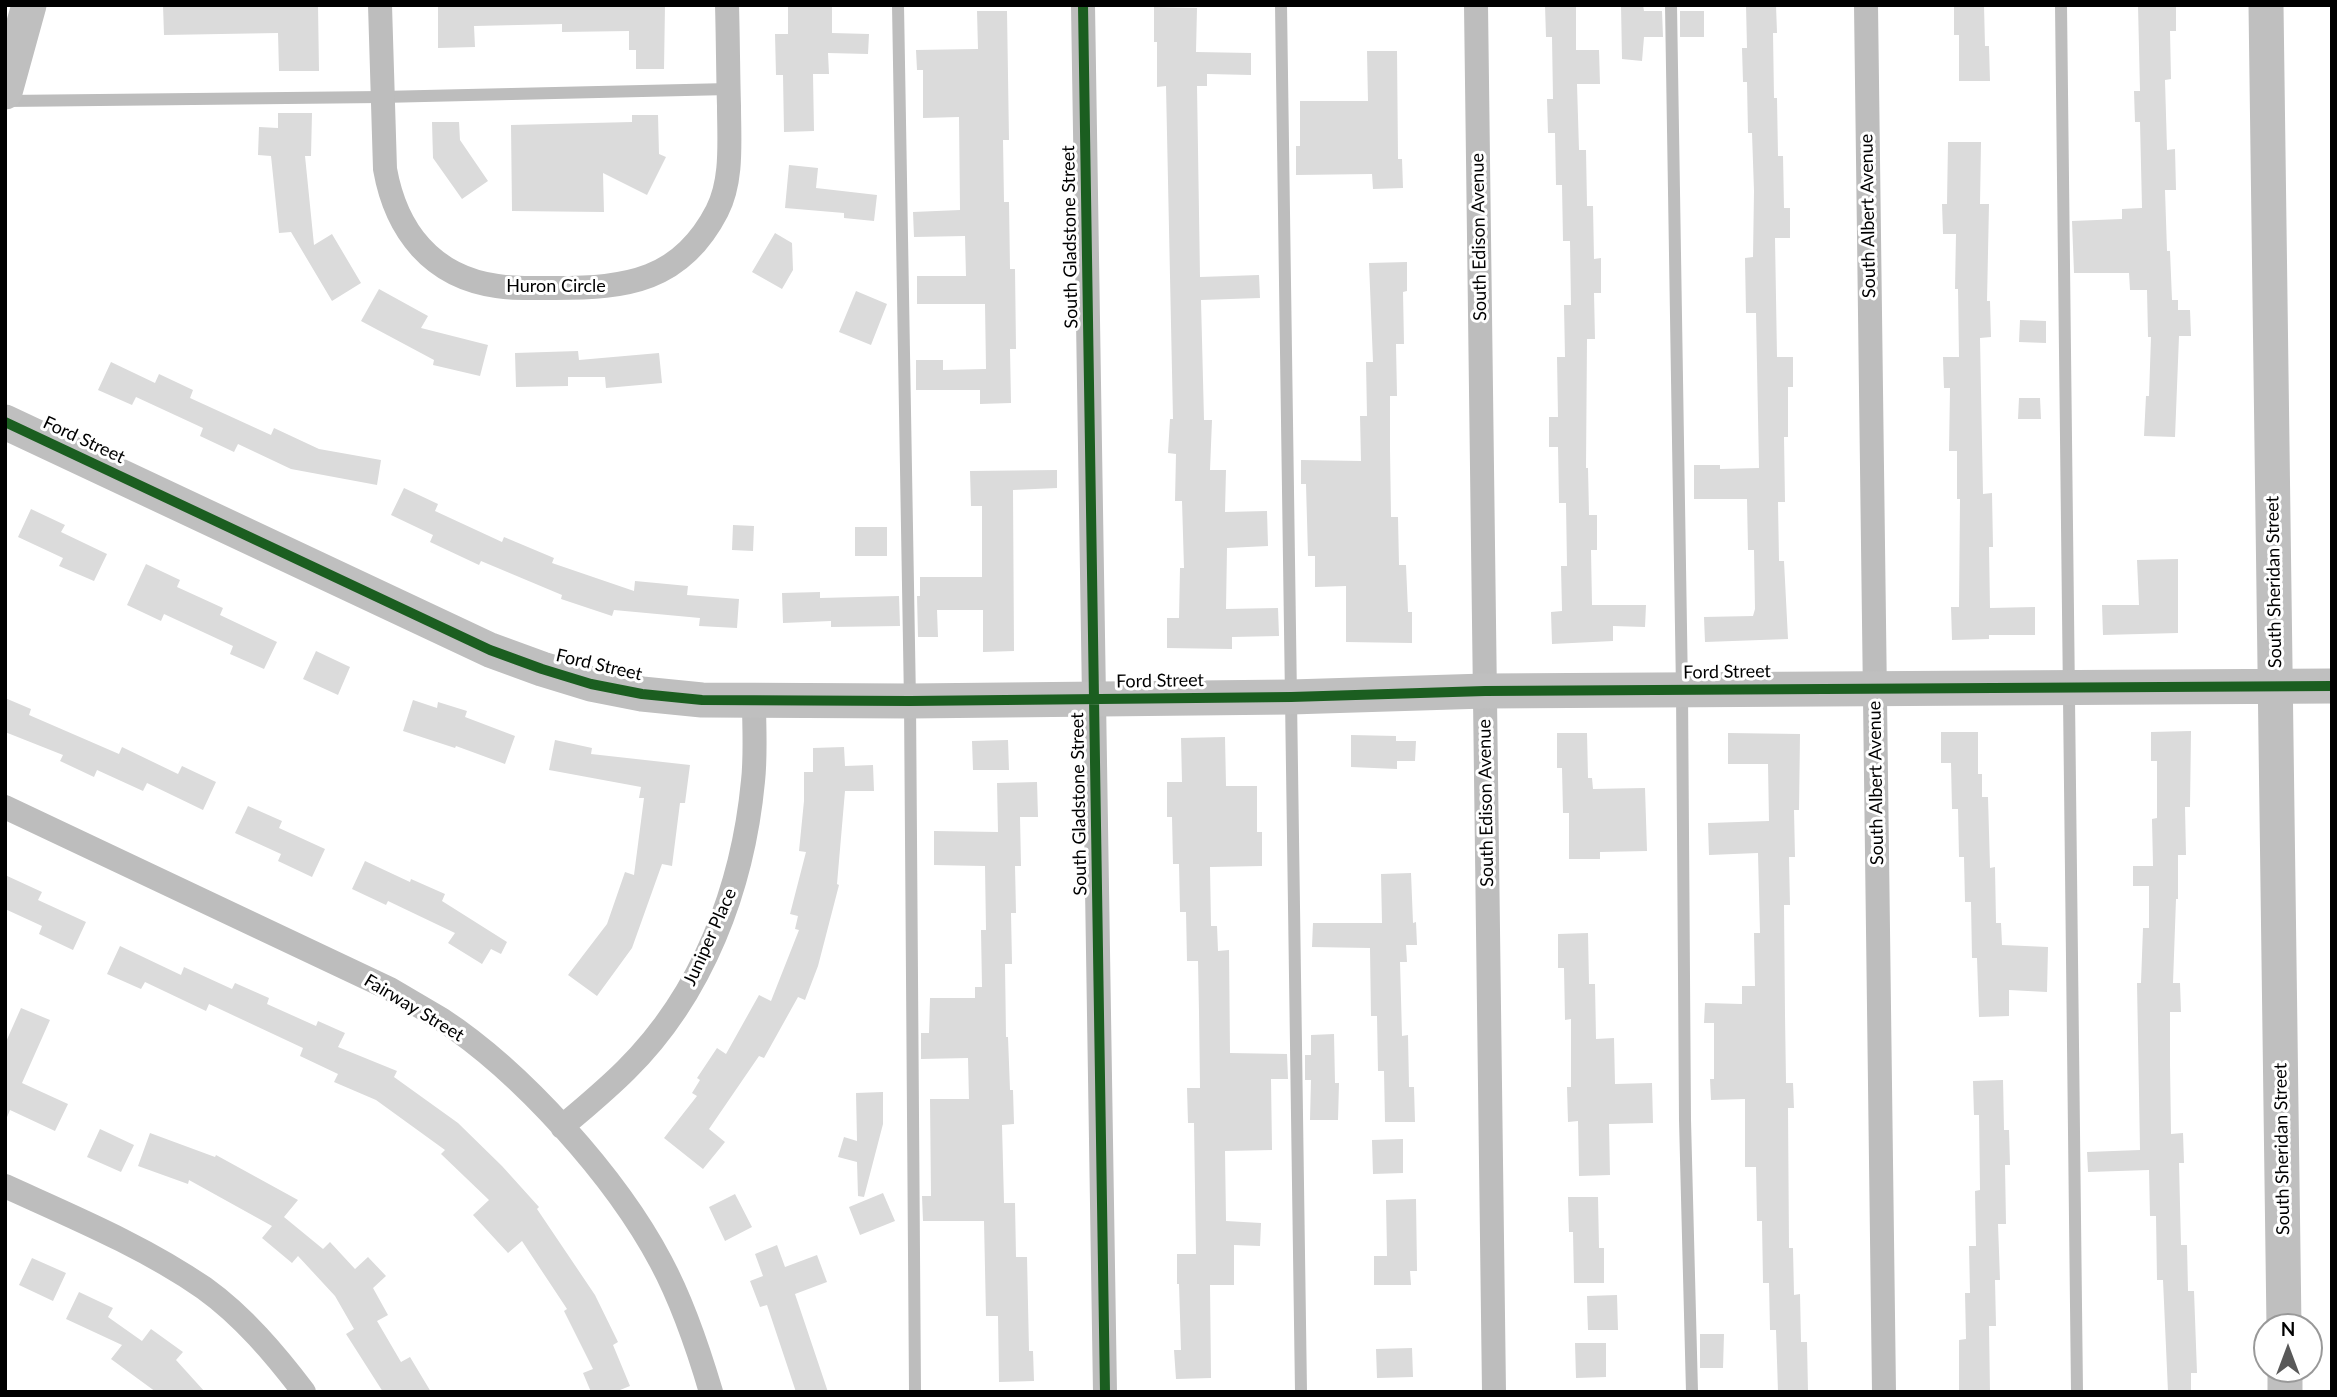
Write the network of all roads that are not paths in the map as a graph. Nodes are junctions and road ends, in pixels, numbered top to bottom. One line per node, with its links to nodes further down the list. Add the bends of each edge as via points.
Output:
1 (29, 5): 13 (street)
2 (380, 5): 14 (street, Huron Circle)
3 (727, 5): 12 (street, Huron Circle)
4 (898, 5): 26 (lane)
5 (1083, 5): 24 (street, South Gladstone Street)
6 (1281, 5): 23 (lane)
7 (1476, 5): 22 (street, South Edison Avenue)
8 (1671, 5): 21 (lane)
9 (1866, 5): 19 (street, South Albert Avenue)
10 (2061, 5): 20 (lane)
11 (2266, 5): 18 (street, South Sheridan Street)
12 (729, 89): 14 (lane); 14 (street, Huron Circle, via 729,159 716,213 698,240 665,268 627,284 598,288 495,286 468,279 433,259 398,218 389,194)
13 (5, 92)
14 (381, 97): 15 (lane)
15 (5, 101)
16 (5, 422): 25 (street, Ford Street, via 503,655 591,684 642,694)
17 (2332, 686): 18 (street, Ford Street)
18 (2276, 687): 20 (street, Ford Street); 30 (street, South Sheridan Street)
19 (1874, 688): 20 (street, Ford Street); 21 (street, Ford Street); 38 (street, South Albert Avenue)
20 (2068, 688): 39 (lane)
21 (1682, 690): 22 (street, Ford Street); 37 (lane)
22 (1485, 691): 23 (street, Ford Street); 36 (street, South Edison Avenue)
23 (1291, 696): 24 (street, Ford Street); 35 (lane)
24 (1095, 699): 26 (street, Ford Street); 34 (street, South Gladstone Street)
25 (754, 700): 26 (street, Ford Street); 28 (street, Juniper Place, via 747,829 722,920 691,986 664,1025 627,1069)
26 (909, 701): 33 (lane)
27 (5, 807): 28 (street, Fairway Street, via 390,989 481,1050)
28 (562, 1127): 32 (street, Fairway Street, via 637,1222 662,1263 684,1311)
29 (5, 1186): 31 (street, via 143,1250 205,1289 242,1319)
30 (2284, 1313)
31 (304, 1392)
32 (711, 1392)
33 (915, 1392)
34 (1105, 1392)
35 (1301, 1392)
36 (1494, 1392)
37 (1692, 1392)
38 (1884, 1392)
39 (2077, 1392)

